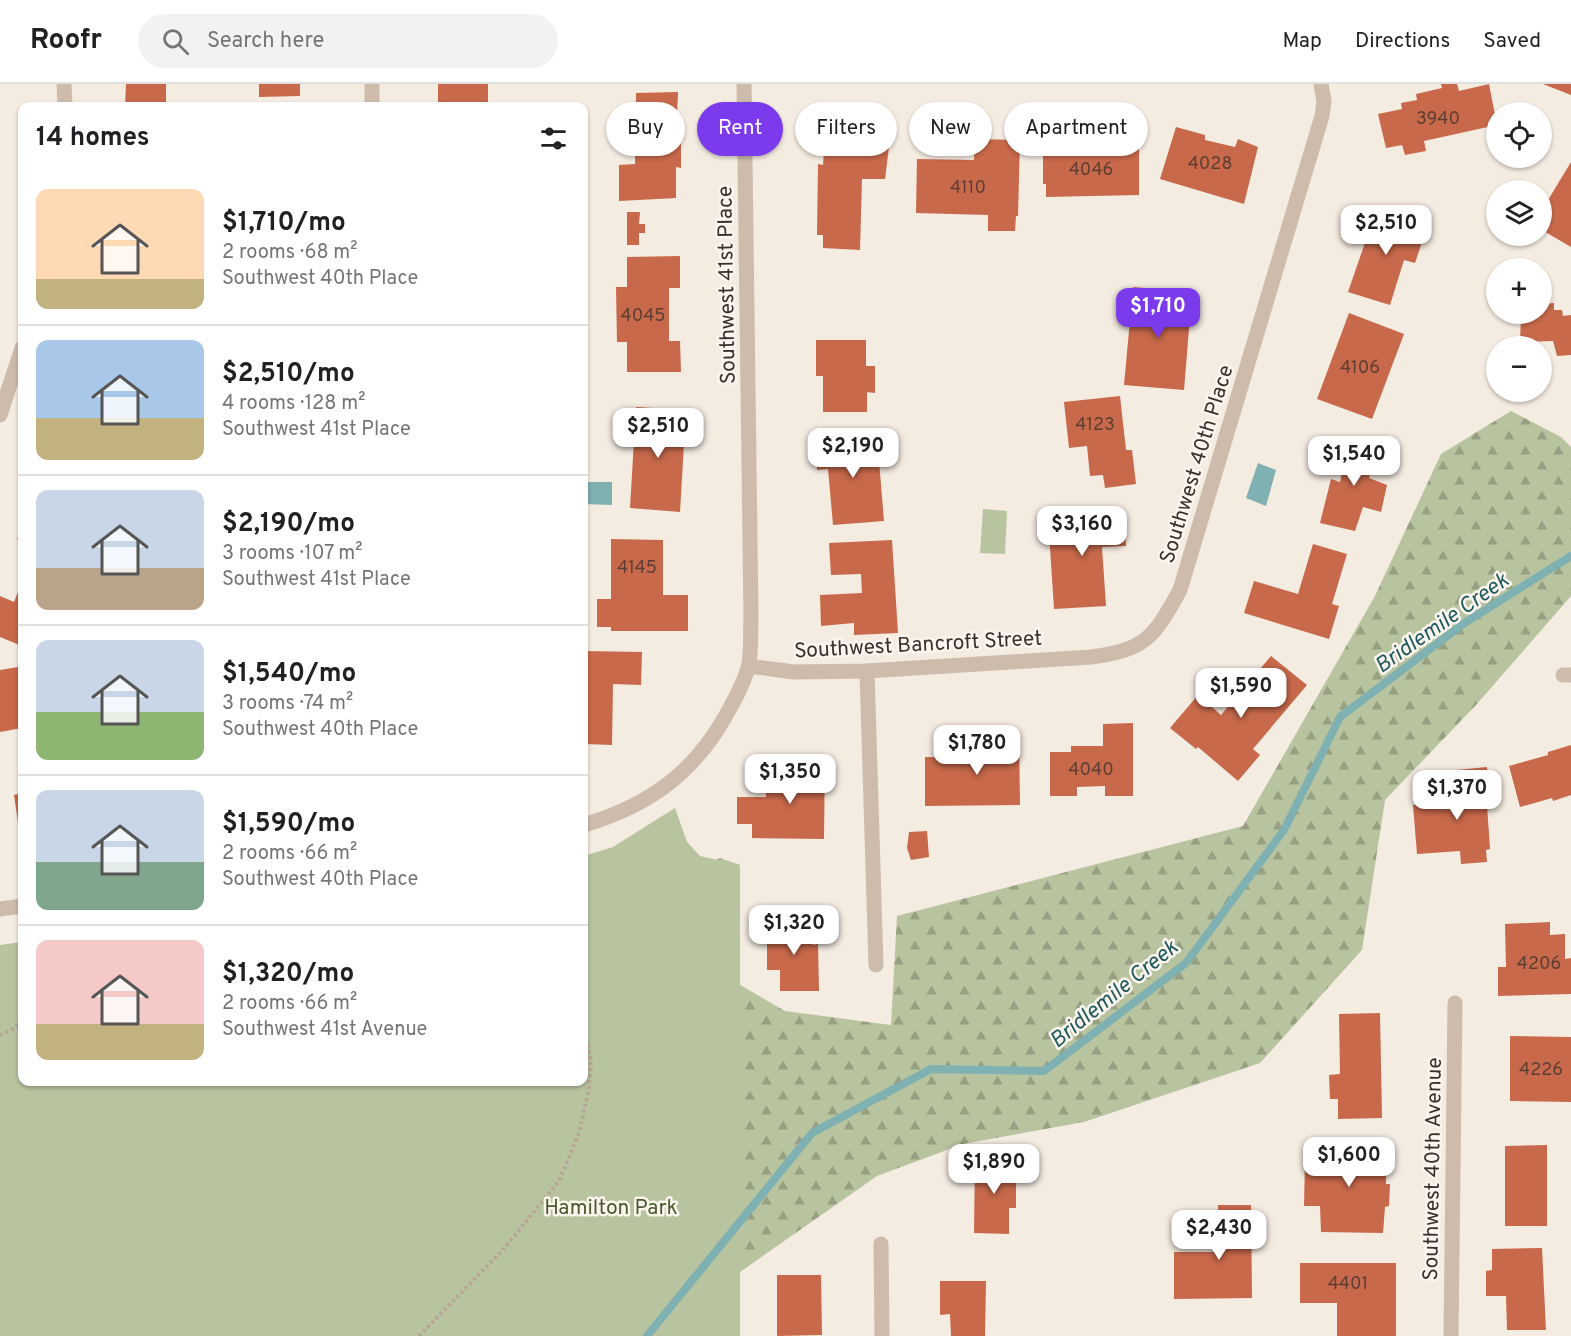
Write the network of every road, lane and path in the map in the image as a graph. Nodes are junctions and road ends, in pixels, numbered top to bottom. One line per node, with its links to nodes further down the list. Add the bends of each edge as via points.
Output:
1 (64, 84): 5 (street)
2 (372, 84): 6 (street)
3 (744, 84): 10 (street, Southwest 41st Place)
4 (1321, 84): 9 (street, Southwest 40th Place, via 1322,116 1180,590 1148,639)
5 (65, 102)
6 (372, 102)
7 (18, 360): 8 (street)
8 (0, 415)
9 (1113, 654): 11 (street, Southwest Bancroft Street)
10 (749, 666): 11 (street, Southwest Bancroft Street, via 794,672); 12 (street, via 722,724 692,764 641,803)
11 (867, 671): 15 (street)
12 (588, 823)
13 (18, 907): 14 (street)
14 (0, 909)
15 (876, 965)
16 (1455, 1003): 23 (street, Southwest 40th Avenue)
17 (18, 1025): 18 (path)
18 (0, 1035)
19 (588, 1049): 21 (path, via 589,1089 579,1133 559,1181 501,1251)
20 (881, 1244): 22 (street)
21 (419, 1336)
22 (882, 1336)
23 (1451, 1336)

